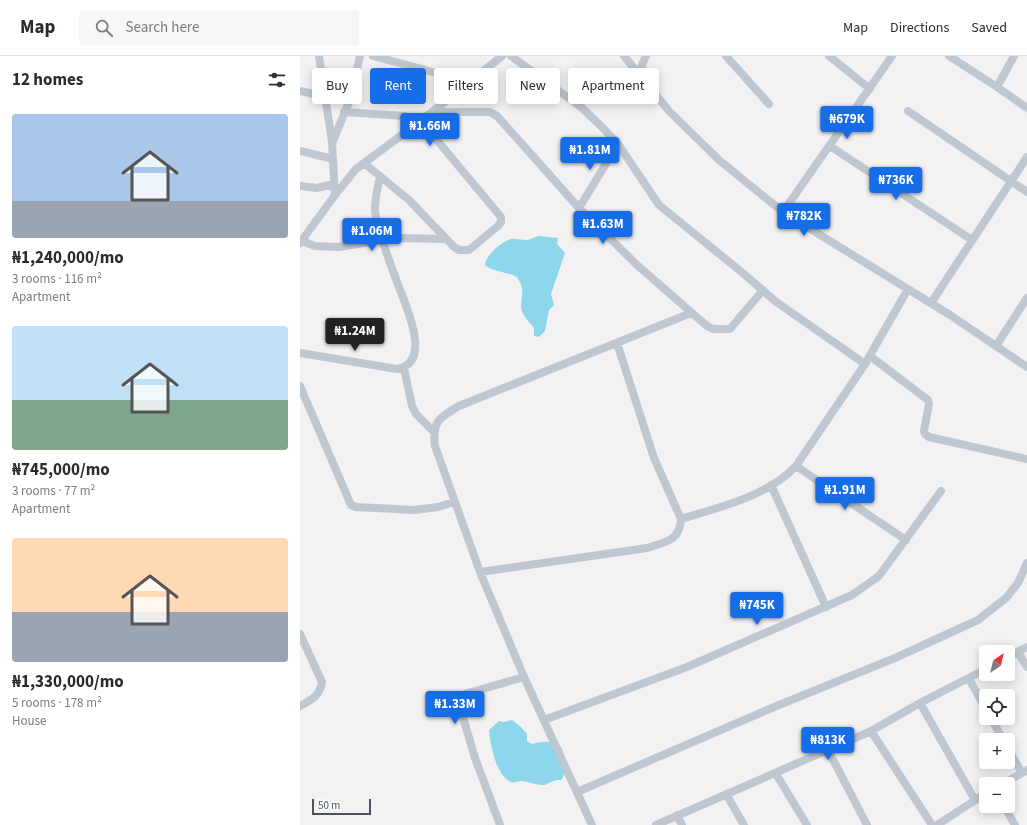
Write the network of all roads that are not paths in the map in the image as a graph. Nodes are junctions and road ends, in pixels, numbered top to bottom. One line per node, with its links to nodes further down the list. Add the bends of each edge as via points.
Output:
1 (318, 56): 13 (street)
2 (360, 56): 29 (street, via 351,97)
3 (373, 56): 17 (street)
4 (502, 56): 14 (street)
5 (511, 56): 32 (street, via 581,106)
6 (624, 56): 15 (street)
7 (646, 56): 16 (street)
8 (726, 56): 25 (street)
9 (829, 56): 19 (street)
10 (892, 56): 19 (street)
11 (949, 56): 18 (street)
12 (1014, 56): 18 (street)
13 (320, 68)
14 (487, 68)
15 (633, 68)
16 (641, 68)
17 (434, 72)
18 (997, 87): 26 (street)
19 (870, 89): 33 (street)
20 (300, 91): 21 (street)
21 (312, 94)
22 (659, 100): 45 (street, via 719,160)
23 (327, 104): 31 (street)
24 (442, 104): 27 (street)
25 (770, 104)
26 (1027, 108)
27 (435, 110): 30 (street); 44 (street, via 490,112 497,116)
28 (908, 111): 39 (street)
29 (344, 112): 30 (street, via 405,116); 31 (street)
30 (421, 121): 37 (street); 46 (street, via 501,217 498,226 469,250 459,250)
31 (332, 142): 36 (street)
32 (618, 144): 44 (street); 51 (street, via 659,205)
33 (830, 146): 45 (street); 48 (street)
34 (300, 151): 36 (street)
35 (1027, 157): 39 (street)
36 (333, 159): 40 (street)
37 (364, 163): 38 (street); 43 (street)
38 (380, 176): 46 (street, via 409,200); 47 (street, via 375,211)
39 (1011, 181): 42 (street); 48 (street)
40 (334, 184): 41 (street, via 317,188); 43 (street)
41 (300, 186)
42 (1027, 192)
43 (335, 194): 49 (street)
44 (579, 208): 54 (street, via 637,265)
45 (784, 212): 50 (street)
46 (446, 238): 47 (street)
47 (382, 240): 49 (street, via 339,247 315,246); 61 (street, via 407,307 415,338 413,358)
48 (972, 240): 53 (street)
49 (301, 242)
50 (908, 289): 53 (street); 58 (street)
51 (763, 290): 54 (street, via 730,329 713,329); 59 (street, via 794,315)
52 (1027, 298): 56 (street)
53 (931, 303): 56 (street)
54 (692, 313): 55 (street)
55 (617, 343): 63 (street, via 459,406 444,415); 69 (street, via 654,458)
56 (996, 346): 60 (street)
57 (300, 353): 61 (street)
58 (870, 356): 59 (street); 64 (street, via 928,400 924,431 929,437)
59 (865, 364): 65 (street)
60 (1027, 367)
61 (404, 368): 63 (street, via 412,406 416,414)
62 (300, 386): 68 (street, via 351,505 414,510)
63 (433, 431): 68 (street, via 434,446)
64 (1027, 459)
65 (796, 466): 66 (street); 70 (street)
66 (771, 485): 69 (street); 73 (street)
67 (941, 491): 70 (street)
68 (454, 502): 72 (street)
69 (681, 519): 72 (street, via 678,534 668,542 647,548)
70 (906, 540): 73 (street, via 879,576 852,595)
71 (1027, 563): 92 (street, via 1018,583 1006,598 978,620 895,658)
72 (480, 572): 80 (street)
73 (826, 607): 85 (street, via 688,667)
74 (300, 634): 84 (street, via 322,682 317,696)
75 (1027, 647): 76 (street)
76 (1018, 652): 77 (street); 78 (street)
77 (1015, 654)
78 (1027, 667)
79 (979, 673): 81 (street)
80 (524, 677): 85 (street); 98 (street, via 464,694 459,704 475,758)
81 (969, 679): 82 (street); 83 (street)
82 (979, 697)
83 (920, 703): 86 (street); 95 (street)
84 (300, 706)
85 (544, 720): 92 (street)
86 (871, 731): 87 (street); 105 (street)
87 (828, 750): 90 (street); 104 (street)
88 (1015, 759): 89 (street)
89 (1024, 772): 91 (street)
90 (776, 774): 93 (street); 103 (street)
91 (1015, 777)
92 (577, 792): 99 (street)
93 (726, 794): 97 (street); 102 (street)
94 (979, 797): 95 (street)
95 (975, 800): 106 (street)
96 (1008, 813): 107 (street)
97 (676, 815): 100 (street); 101 (street)
98 (500, 825)
99 (592, 825)
100 (656, 825)
101 (682, 825)
102 (744, 825)
103 (807, 825)
104 (867, 825)
105 (932, 825)
106 (937, 825)
107 (1015, 825)

